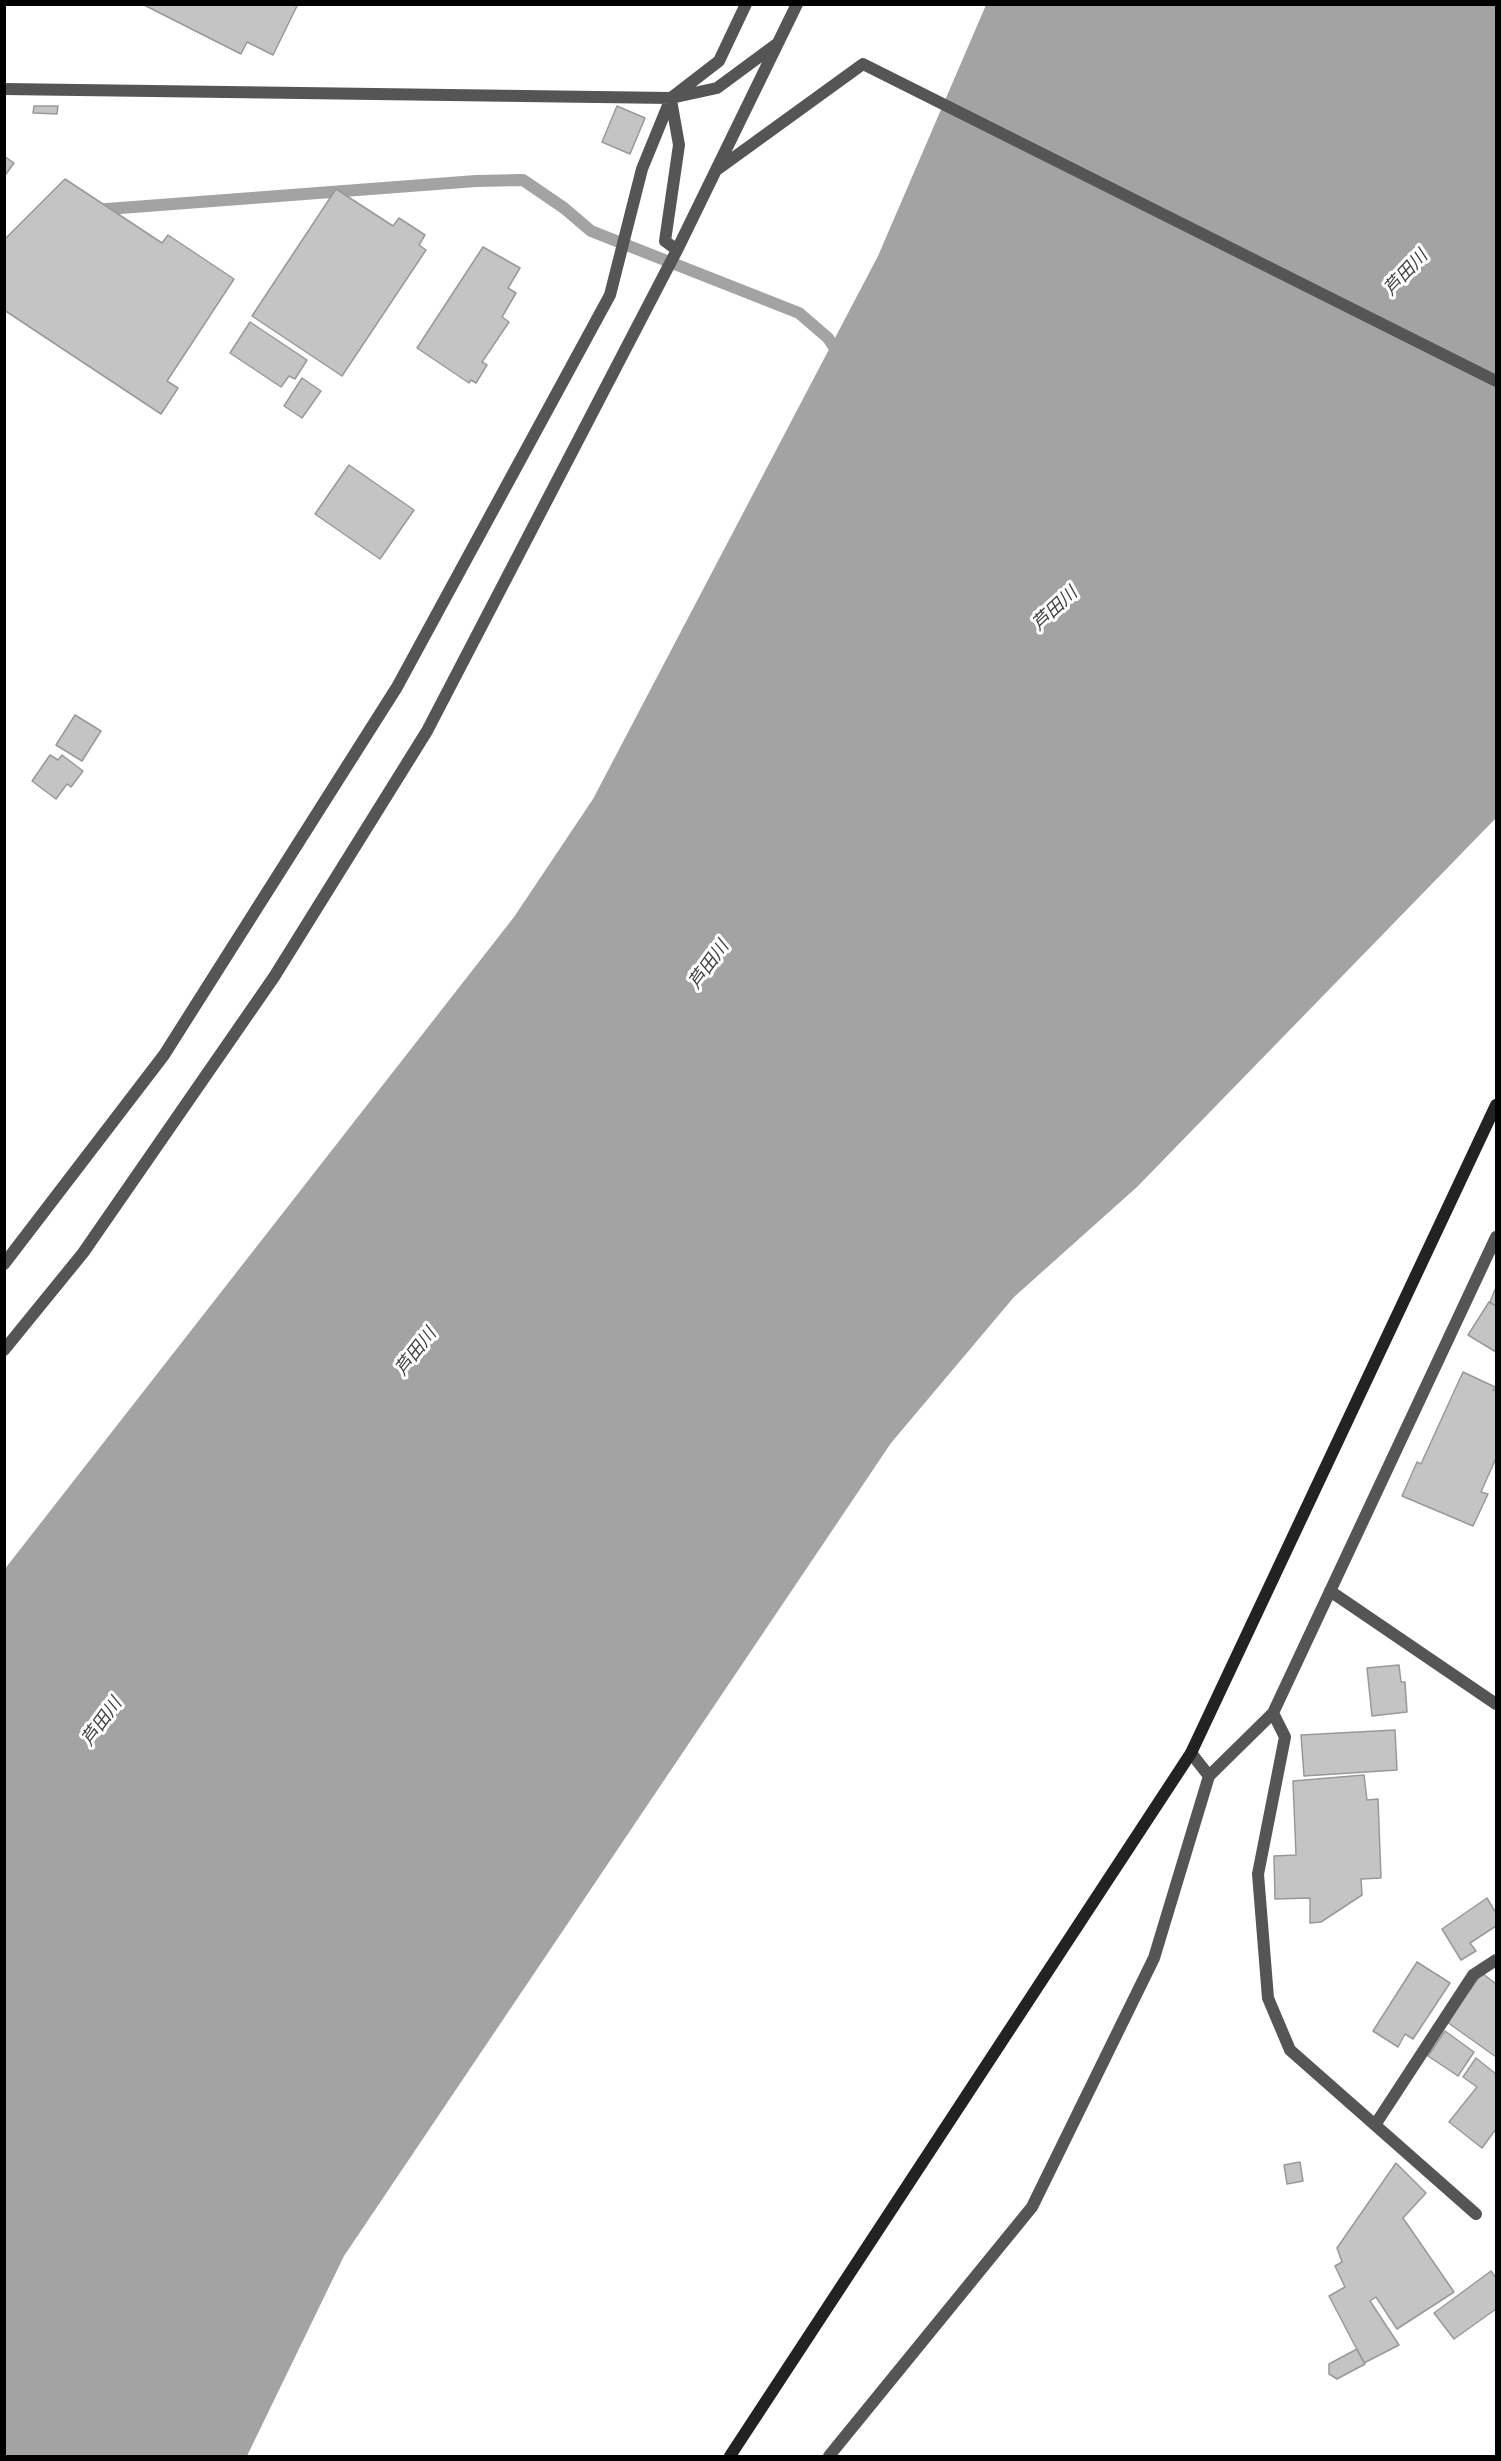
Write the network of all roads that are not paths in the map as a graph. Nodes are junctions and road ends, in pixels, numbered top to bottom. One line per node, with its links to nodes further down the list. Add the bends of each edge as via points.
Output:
1 (746, 4): 5 (street, via 719,61)
2 (797, 4): 3 (street)
3 (779, 42): 5 (street, via 717,88); 6 (street)
4 (4, 89): 5 (street)
5 (671, 98): 7 (street, via 680,145 665,241); 11 (street, via 642,169 610,295 397,687 164,1055)
6 (717, 170): 7 (street); 8 (street, via 863,64)
7 (677, 250): 12 (street, via 427,731 274,977 83,1252)
8 (1497, 381)
9 (1497, 1105): 16 (street)
10 (1497, 1237): 13 (street)
11 (4, 1264)
12 (4, 1350)
13 (1330, 1591): 14 (street); 15 (street)
14 (1497, 1704)
15 (1273, 1713): 17 (street); 19 (street, via 1285,1737 1258,1874 1268,1998 1290,2050)
16 (1191, 1753): 17 (street); 21 (street)
17 (1209, 1776): 22 (street, via 1154,1958 1032,2208)
18 (1497, 1960): 19 (street, via 1473,1975)
19 (1375, 2126): 20 (street)
20 (1476, 2214)
21 (730, 2457)
22 (829, 2457)

